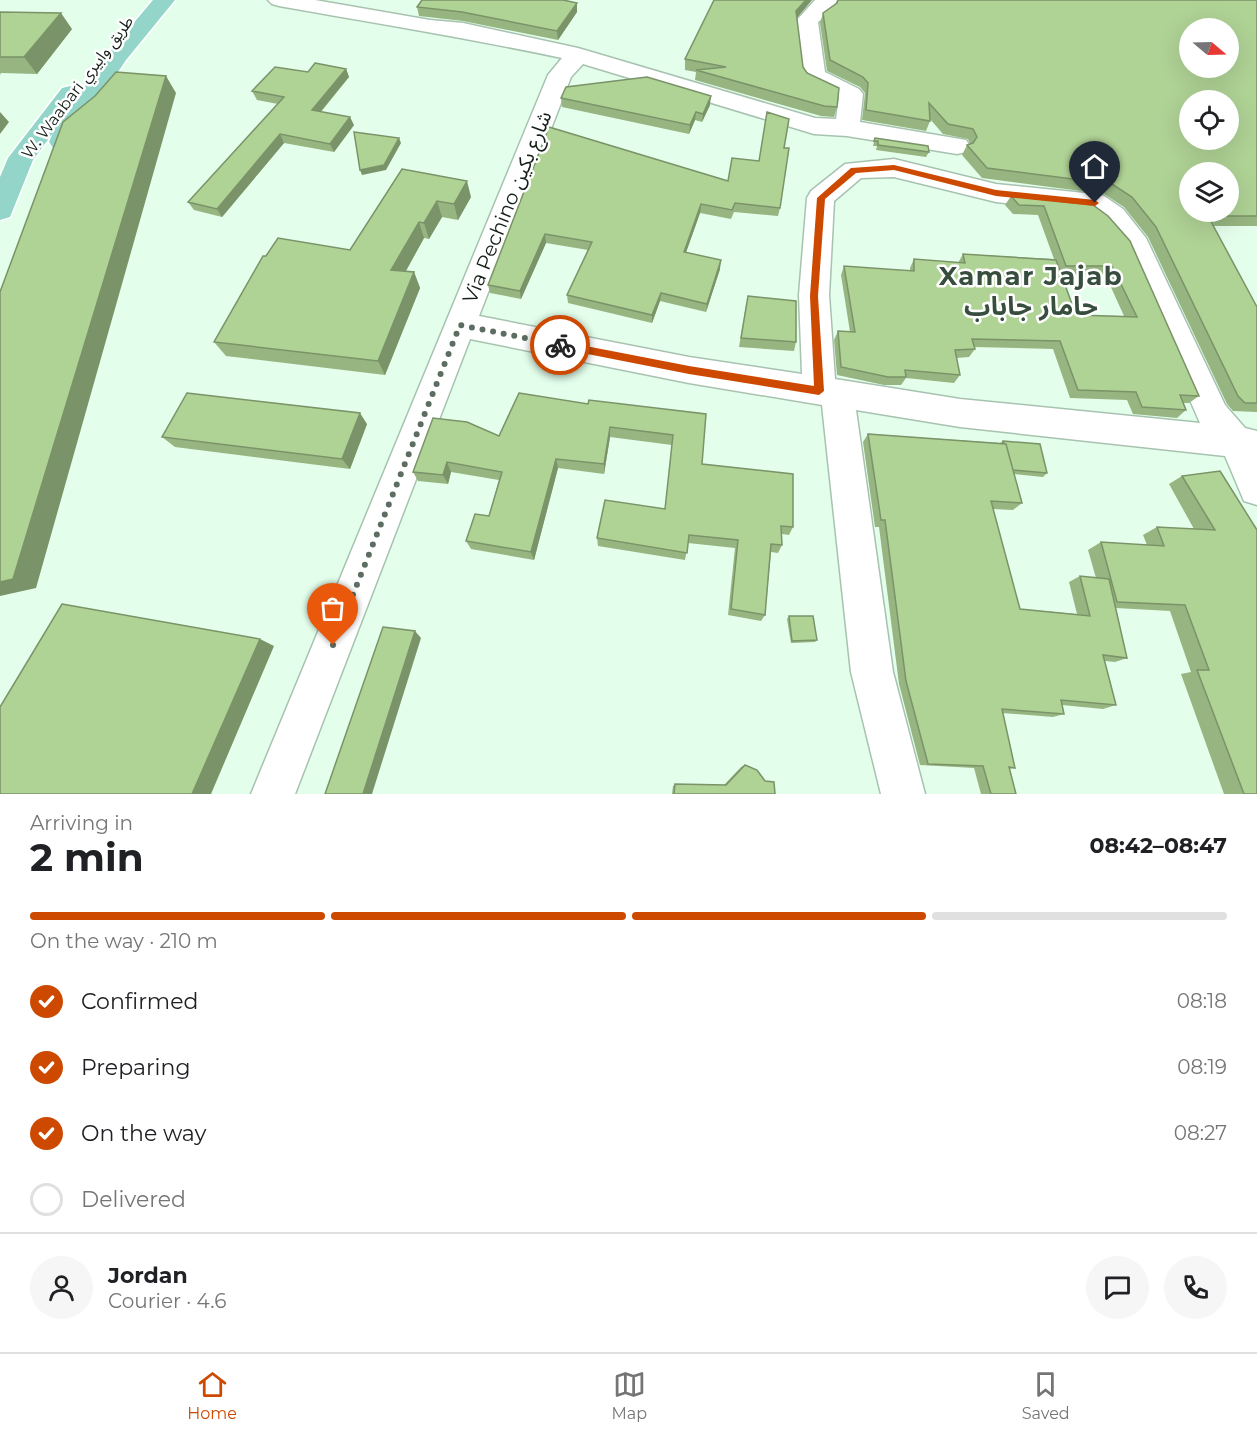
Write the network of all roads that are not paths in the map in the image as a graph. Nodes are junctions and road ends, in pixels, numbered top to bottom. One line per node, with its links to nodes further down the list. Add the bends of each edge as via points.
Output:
1 (144, 0): 9 (main road, W. Waabari طريق وابيري, via 29,145)
2 (164, 0): 8 (main road, via 118,56 66,131)
3 (279, 0): 5 (street, via 463,30)
4 (826, 0): 6 (street, via 824,7 807,21 814,76 851,94)
5 (578, 55): 6 (street, via 814,126); 10 (street, Via Pechino شارع بكين, via 560,75)
6 (847, 129): 7 (street)
7 (957, 146)
8 (53, 164)
9 (0, 210)
10 (460, 325): 11 (street, via 689,370); 14 (street, Via Pechino شارع بكين)
11 (828, 392): 12 (street, via 960,413); 12 (street, via 814,296 821,198 854,170 894,168 996,193 1095,203 1113,216 1136,245 1213,415); 15 (street, via 872,672)
12 (1247, 443): 13 (street)
13 (1257, 489)
14 (273, 794)
15 (903, 794)

